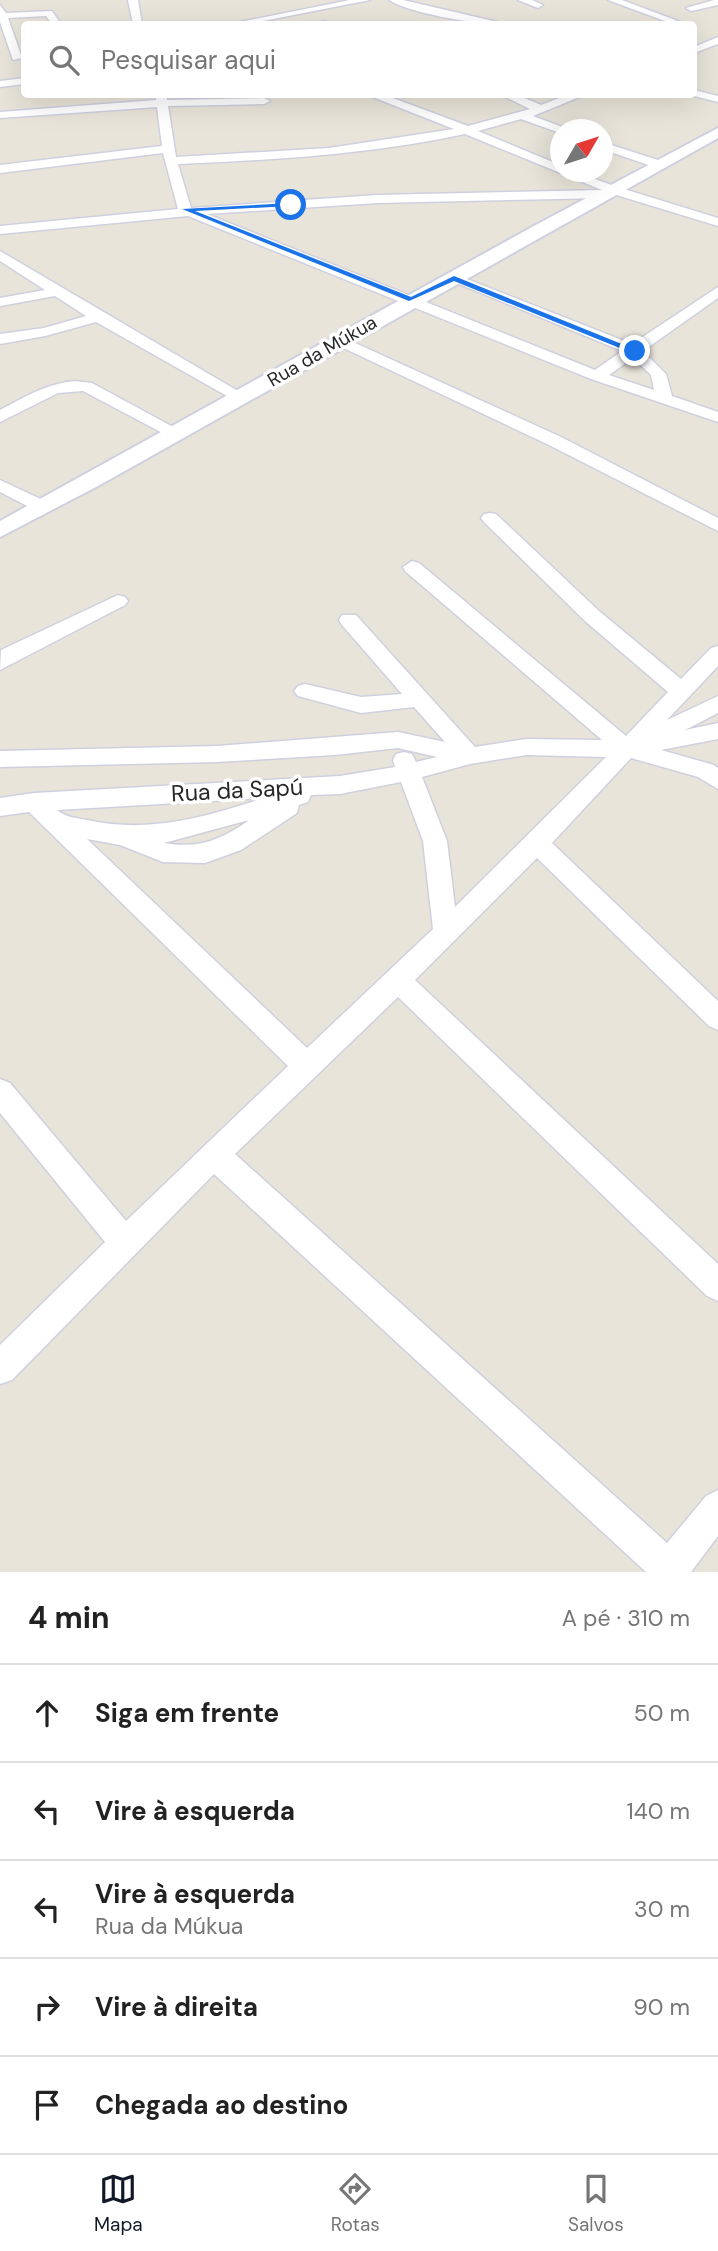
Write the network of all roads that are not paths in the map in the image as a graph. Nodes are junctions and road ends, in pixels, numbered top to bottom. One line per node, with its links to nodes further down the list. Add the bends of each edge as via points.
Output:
1 (133, 0): 13 (street)
2 (323, 0): 7 (street)
3 (365, 0): 7 (street)
4 (394, 0): 15 (street)
5 (523, 0): 9 (street)
6 (613, 0): 16 (street)
7 (347, 2): 14 (street)
8 (718, 2): 10 (street)
9 (538, 5)
10 (691, 8)
11 (1, 13): 12 (street, via 50,13); 19 (street)
12 (54, 21)
13 (137, 21)
14 (250, 21)
15 (486, 21)
16 (672, 21)
17 (718, 40): 18 (street)
18 (697, 49)
19 (17, 58)
20 (21, 82): 21 (street)
21 (0, 84)
22 (697, 94): 27 (street)
23 (381, 98): 33 (street)
24 (514, 98): 29 (street)
25 (572, 98): 29 (street)
26 (163, 99): 28 (street); 30 (street); 36 (street)
27 (718, 99)
28 (264, 101)
29 (542, 110): 31 (street)
30 (0, 115)
31 (523, 116): 32 (street); 33 (street)
32 (550, 126)
33 (469, 131): 36 (street, via 363,149); 37 (street)
34 (718, 132): 38 (street, Rua da Múkua)
35 (613, 149): 38 (street)
36 (170, 155): 39 (street); 42 (street)
37 (550, 164)
38 (657, 164): 41 (street, Rua da Múkua)
39 (0, 169)
40 (588, 182): 41 (street)
41 (607, 191): 42 (street); 43 (street, via 702,212); 48 (street, Rua da Múkua)
42 (185, 209): 44 (street); 51 (street)
43 (718, 222)
44 (0, 230)
45 (0, 255): 46 (street)
46 (29, 273): 47 (street); 49 (street)
47 (9, 276)
48 (454, 279): 51 (street, Rua da Múkua); 56 (street)
49 (60, 291): 52 (street); 53 (street)
50 (718, 291): 56 (street)
51 (411, 300): 55 (street, Rua da Múkua); 57 (street)
52 (0, 302)
53 (98, 317): 54 (street); 59 (street)
54 (0, 339)
55 (340, 341): 59 (street, Rua da Múkua); 66 (street, via 555,441)
56 (635, 351): 57 (street); 58 (street, via 657,374)
57 (597, 376): 58 (street)
58 (664, 396): 60 (street)
59 (240, 397): 62 (street, Rua da Múkua)
60 (718, 416)
61 (0, 417): 62 (street, via 60,386 73,384 86,386)
62 (178, 434): 64 (street, Rua da Múkua)
63 (0, 485): 64 (street)
64 (43, 507): 67 (street, Rua da Múkua)
65 (490, 518): 74 (street)
66 (718, 526)
67 (0, 530)
68 (411, 567): 79 (street)
69 (118, 601): 72 (street)
70 (349, 620): 75 (street)
71 (716, 657): 74 (street)
72 (0, 663)
73 (305, 691): 75 (street, via 365,706)
74 (681, 691): 79 (street)
75 (419, 699): 80 (street)
76 (718, 704): 79 (street)
77 (718, 731): 79 (street, Rua da Sapú)
78 (398, 740): 80 (street, Rua da Sapú); 81 (street, Rua da Sapú, via 217,754); 82 (street)
79 (627, 749): 80 (street, Rua da Sapú, via 526,747); 83 (street); 88 (street)
80 (470, 756): 82 (street, Rua da Sapú)
81 (0, 759)
82 (407, 773): 84 (street, Rua da Sapú); 89 (street, via 435,841)
83 (714, 774)
84 (340, 785): 85 (street, Rua da Sapú); 87 (street, via 283,810 232,844 188,856 151,851 122,836)
85 (34, 802): 86 (street, Rua da Sapú); 87 (street)
86 (0, 807)
87 (56, 822): 92 (street)
88 (537, 843): 89 (street); 91 (street)
89 (446, 932): 90 (street)
90 (398, 979): 92 (street); 96 (street)
91 (718, 1017)
92 (307, 1066): 94 (street)
93 (0, 1091): 95 (street)
94 (214, 1154): 95 (street); 99 (street)
95 (125, 1243): 97 (street)
96 (718, 1285)
97 (0, 1368)
98 (718, 1508): 99 (street)
99 (671, 1570)

